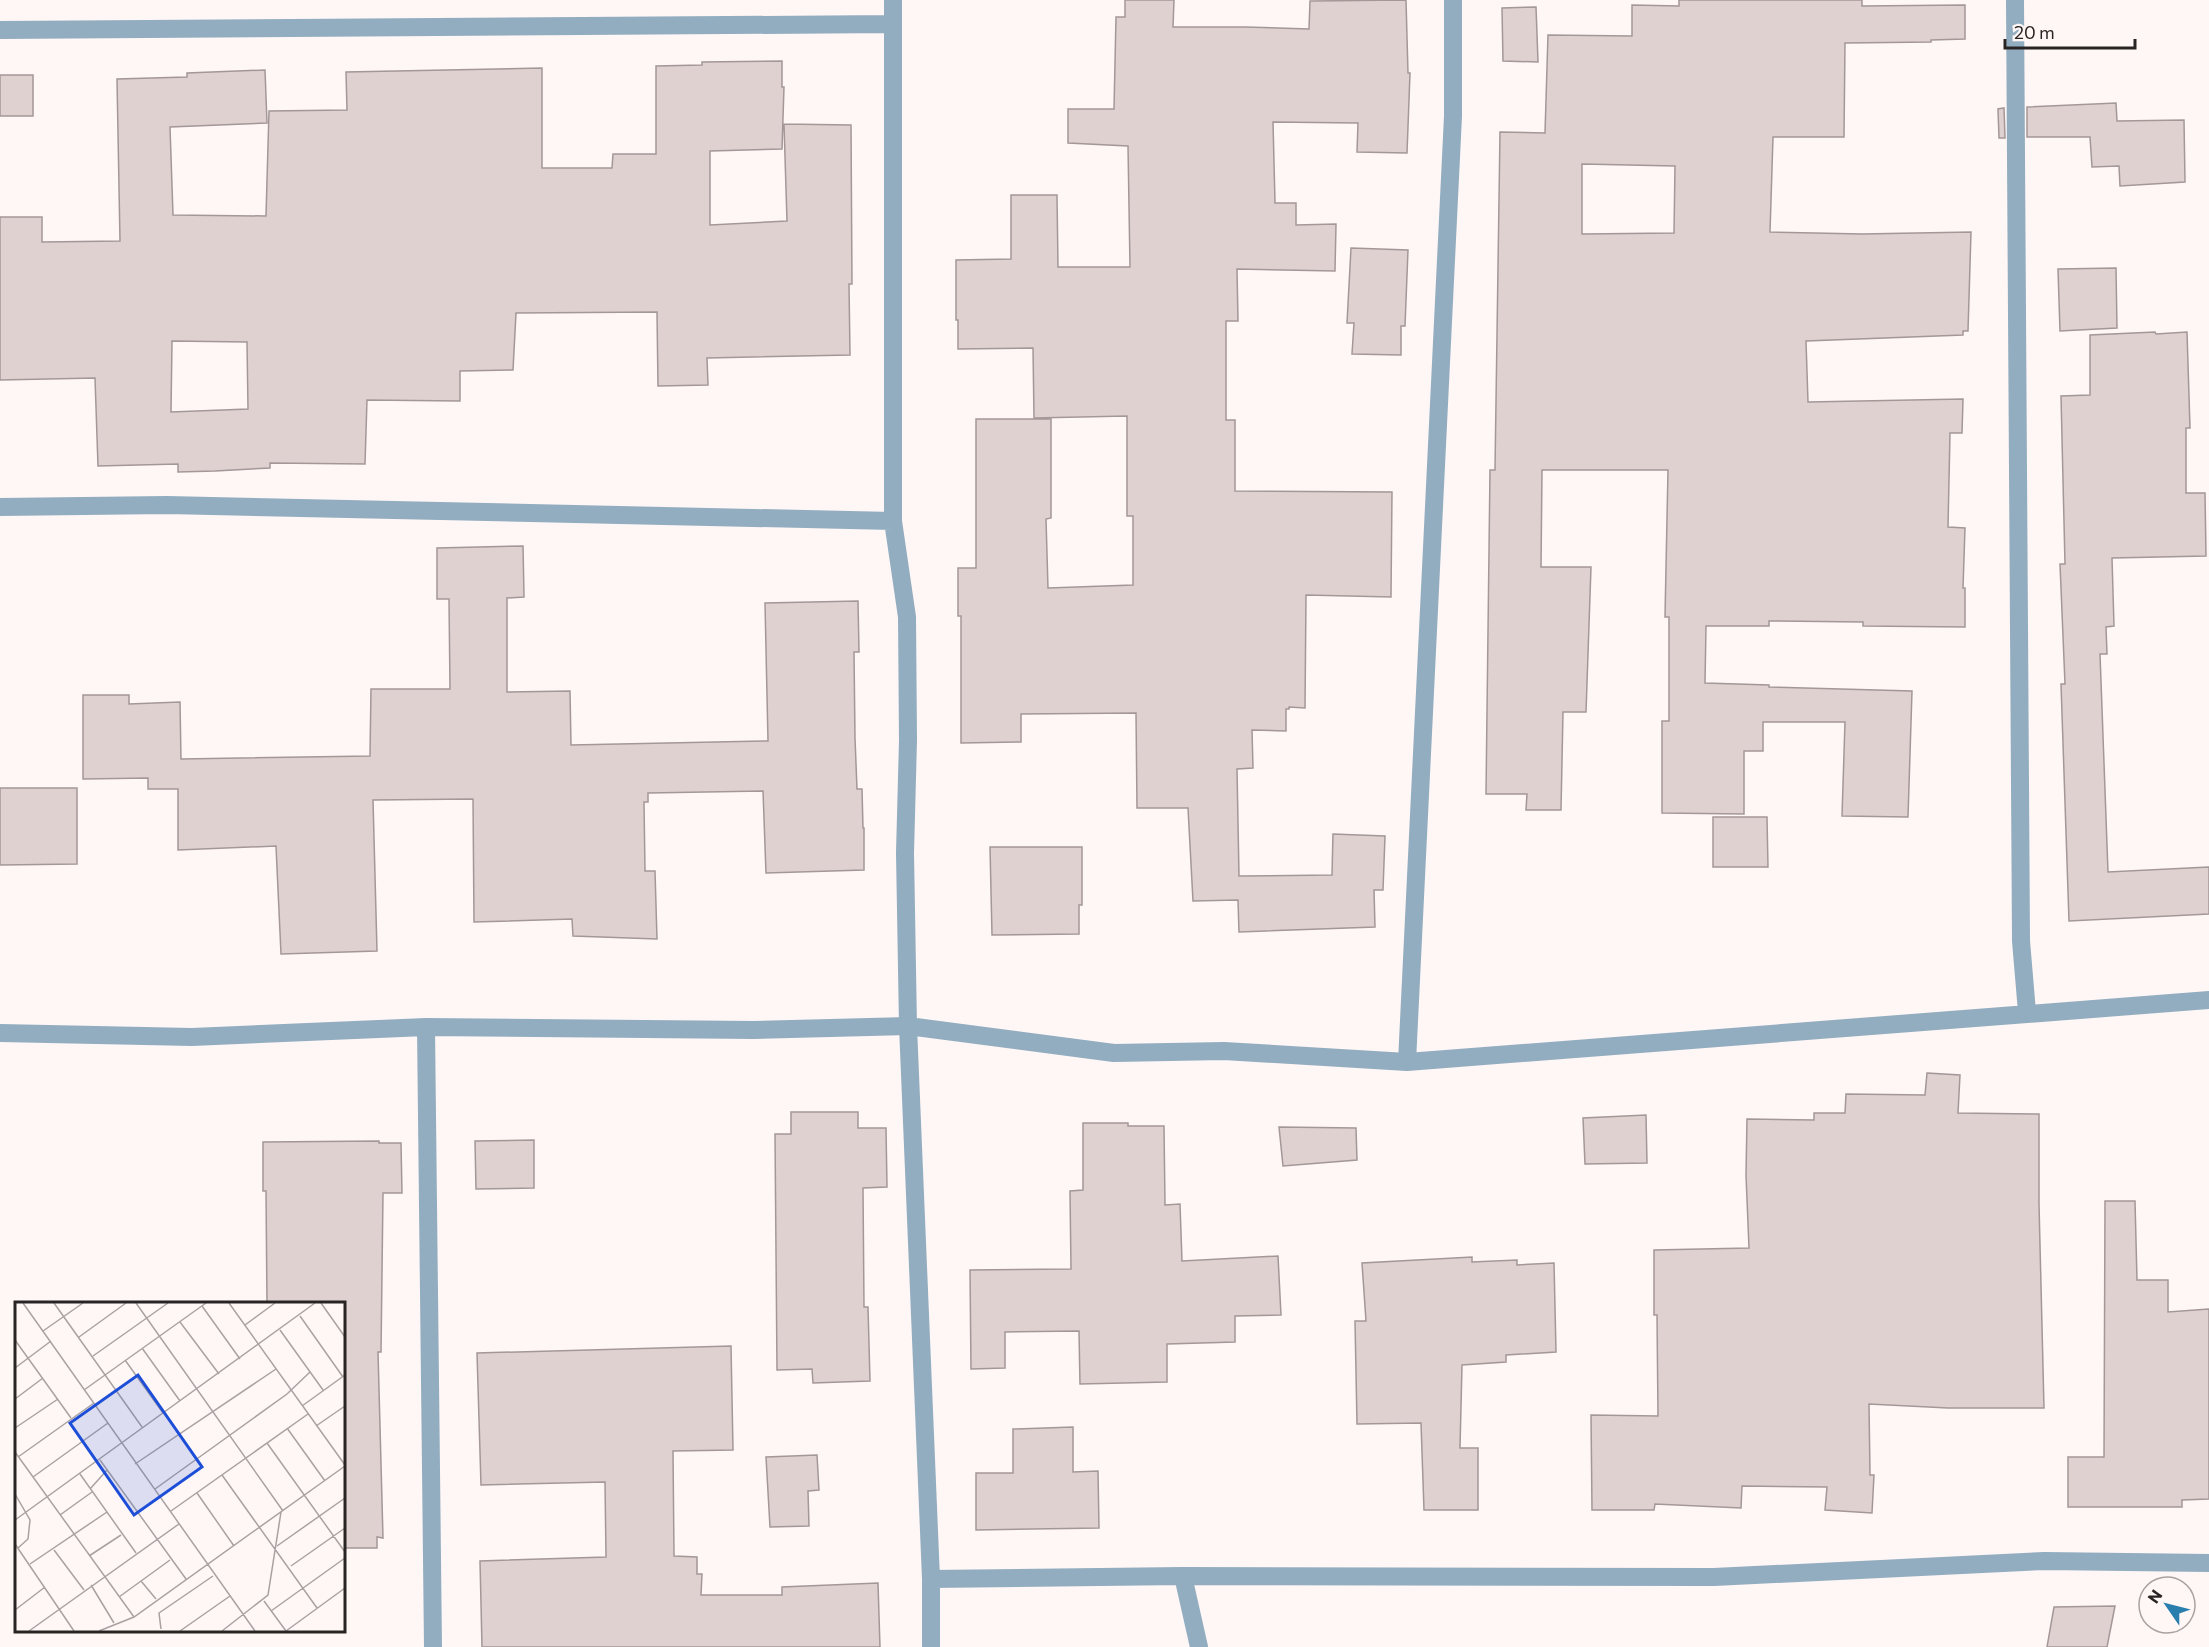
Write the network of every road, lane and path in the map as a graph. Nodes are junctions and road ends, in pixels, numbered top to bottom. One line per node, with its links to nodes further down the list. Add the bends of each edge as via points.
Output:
1 (893, 0): 4 (street)
2 (1453, 0): 13 (street, via 1453,116)
3 (2015, 0): 9 (street, via 2021,941)
4 (893, 24): 5 (street); 7 (street)
5 (0, 30)
6 (0, 507): 7 (street, via 167,505)
7 (893, 521): 10 (street, via 907,617)
8 (2209, 1000): 9 (street)
9 (2027, 1012): 13 (street)
10 (908, 1026): 11 (street, via 754,1030); 13 (street, via 1114,1053 1224,1051); 16 (street)
11 (426, 1027): 12 (street, via 192,1037); 17 (street)
12 (0, 1033)
13 (1407, 1062)
14 (2209, 1563): 15 (street, via 2044,1561 1714,1577)
15 (1183, 1576): 16 (street); 19 (street)
16 (931, 1579): 18 (street)
17 (433, 1647)
18 (931, 1647)
19 (1199, 1647)

